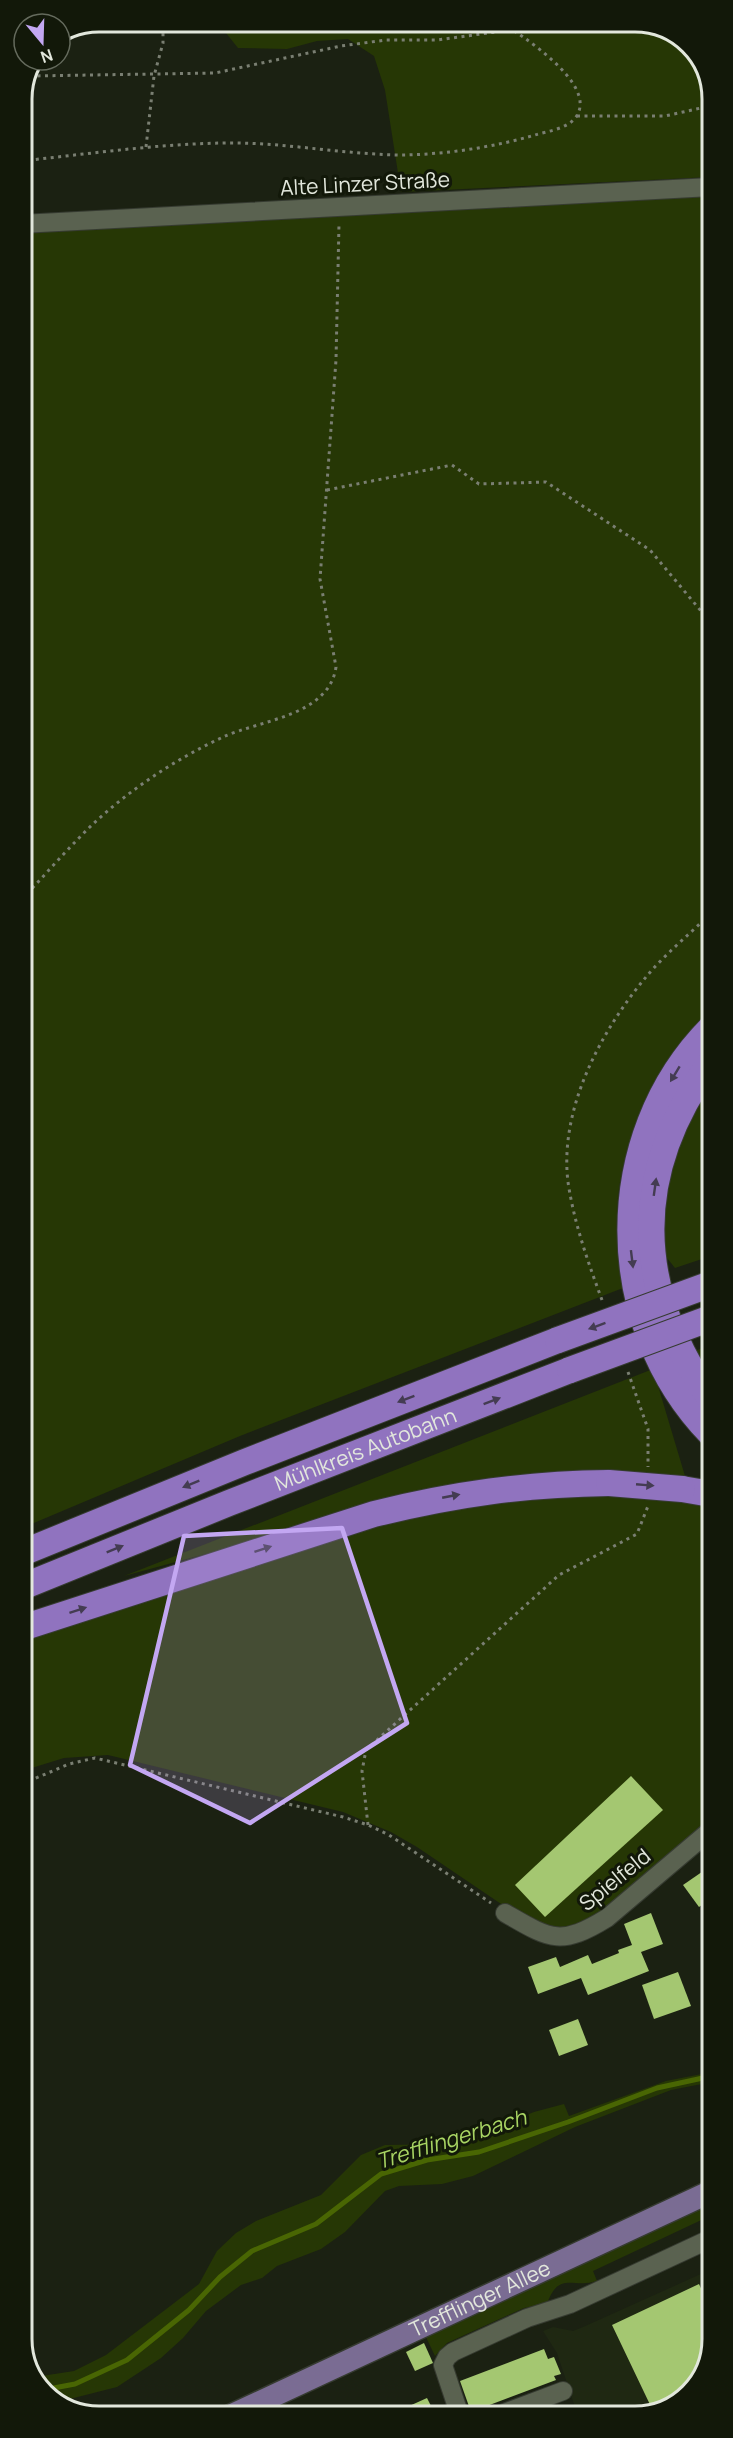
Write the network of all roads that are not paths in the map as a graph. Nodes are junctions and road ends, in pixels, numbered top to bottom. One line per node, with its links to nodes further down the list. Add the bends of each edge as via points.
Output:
1 (702, 188): 2 (street, Alte Linzer Straße)
2 (32, 223)
3 (702, 1039): 8 (highway, one-way to 8, via 682,1062 647,1127 631,1189 629,1221 637,1293 647,1329 672,1382)
4 (702, 1074): 7 (highway, one-way to 4, via 669,1326 659,1293 652,1219 654,1188 665,1144)
5 (702, 1287): 10 (highway, Mühlkreis Autobahn, one-way to 10, bridge, via 234,1466)
6 (702, 1321): 11 (highway, Mühlkreis Autobahn, one-way to 6, bridge)
7 (702, 1386)
8 (702, 1422)
9 (702, 1492): 12 (highway, one-way to 9, bridge, via 385,1511 513,1487 609,1483)
10 (32, 1549)
11 (32, 1583)
12 (32, 1625)
13 (702, 1837): 14 (street, Spielfeld, via 607,1918 569,1938 552,1937)
14 (505, 1912)
15 (702, 2196): 18 (main road, Trefflinger Allee)
16 (702, 2243): 19 (street, via 570,2304 527,2318 453,2352 443,2365)
17 (563, 2391): 20 (street)
18 (252, 2406)
19 (456, 2406)
20 (523, 2406)

